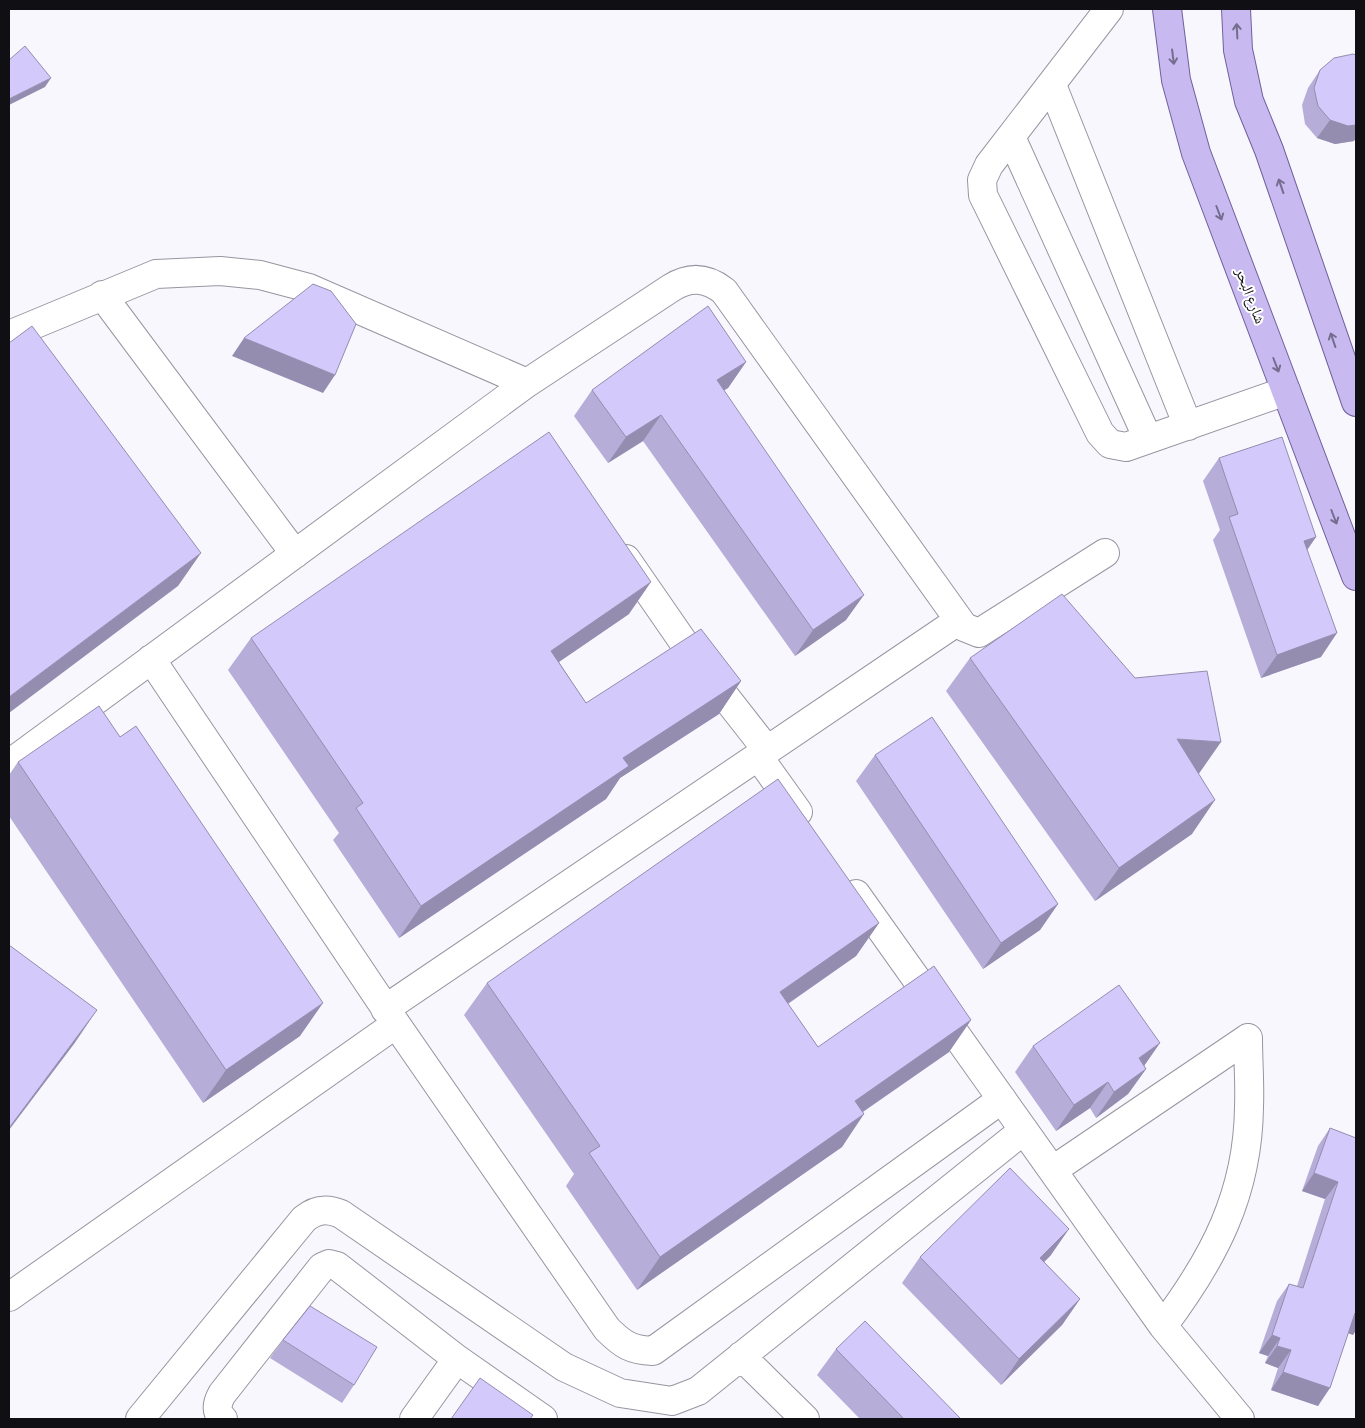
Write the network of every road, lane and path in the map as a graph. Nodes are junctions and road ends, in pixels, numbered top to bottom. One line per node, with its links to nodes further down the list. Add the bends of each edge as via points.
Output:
1 (1109, 9): 4 (street)
2 (1166, 9): 10 (main road, شارع البحر, one-way to 10, via 1176,80 1196,153)
3 (1236, 9): 8 (main road, one-way to 3, via 1249,101 1238,50)
4 (1052, 85): 5 (street); 12 (street)
5 (1011, 137): 13 (street); 13 (street, via 984,173 983,195 1104,439 1126,447)
6 (102, 295): 7 (street); 9 (street, via 156,274 220,270 260,275 309,288); 15 (street)
7 (9, 335)
8 (1351, 373): 11 (main road)
9 (527, 383): 15 (street); 18 (street, via 681,282 704,279 715,284 724,291)
10 (1286, 391): 12 (street); 17 (main road, شارع البحر, one-way to 17)
11 (1356, 402)
12 (1188, 426): 13 (street)
13 (1148, 439)
14 (613, 542): 20 (street)
15 (295, 554): 19 (street)
16 (1105, 554): 18 (street, via 979,632 964,628)
17 (1356, 576)
18 (958, 622): 20 (street)
19 (151, 659): 21 (street); 24 (street)
20 (762, 753): 22 (street); 24 (street)
21 (9, 764)
22 (815, 836)
23 (843, 876): 25 (street)
24 (390, 1016): 25 (street, via 607,1329 620,1342 637,1350 653,1350); 28 (street)
25 (1002, 1099): 26 (street)
26 (1024, 1130): 27 (street); 30 (street)
27 (1053, 1170): 29 (street); 29 (street, via 1248,1038 1250,1108 1245,1154 1233,1205 1217,1244 1194,1285)
28 (9, 1297)
29 (1163, 1326): 37 (street)
30 (741, 1356): 32 (street, via 698,1391 672,1401 620,1393 564,1367 341,1214 321,1210 304,1219); 36 (street)
31 (457, 1359): 33 (street, via 337,1266 329,1264 322,1267 222,1394 217,1410); 34 (street); 35 (street)
32 (140, 1419)
33 (223, 1419)
34 (414, 1419)
35 (544, 1419)
36 (805, 1419)
37 (1240, 1419)

